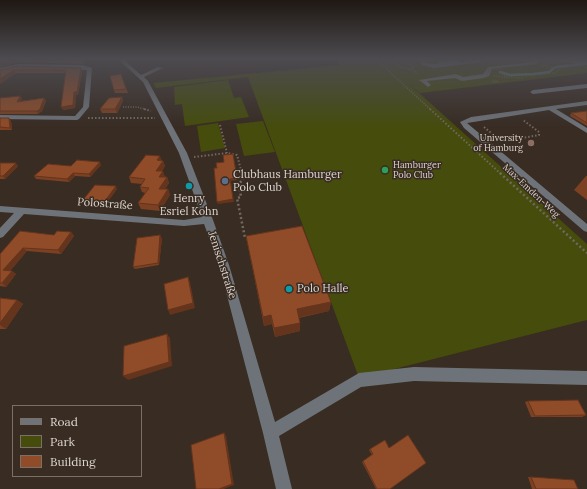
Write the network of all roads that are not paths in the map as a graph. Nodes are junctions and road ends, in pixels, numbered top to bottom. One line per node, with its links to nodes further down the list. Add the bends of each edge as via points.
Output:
1 (89, 82): 10 (street, via 86,107 77,118)
2 (144, 82): 14 (street, Jenischstraße, via 156,99 183,153)
3 (424, 82): 4 (street)
4 (428, 85)
5 (587, 86): 6 (street)
6 (559, 89): 7 (street); 8 (street)
7 (533, 92)
8 (586, 104): 9 (street)
9 (550, 108): 11 (street); 15 (street, via 474,118 465,120 463,124)
10 (0, 117)
11 (587, 131)
12 (0, 209): 13 (street, Polostraße)
13 (22, 211): 14 (street, Polostraße, via 184,223); 16 (street)
14 (208, 220): 18 (street, Jenischstraße, via 224,265)
15 (587, 229)
16 (0, 234)
17 (587, 378): 18 (street, via 414,374 359,380)
18 (270, 433): 19 (street, Jenischstraße)
19 (284, 489)

